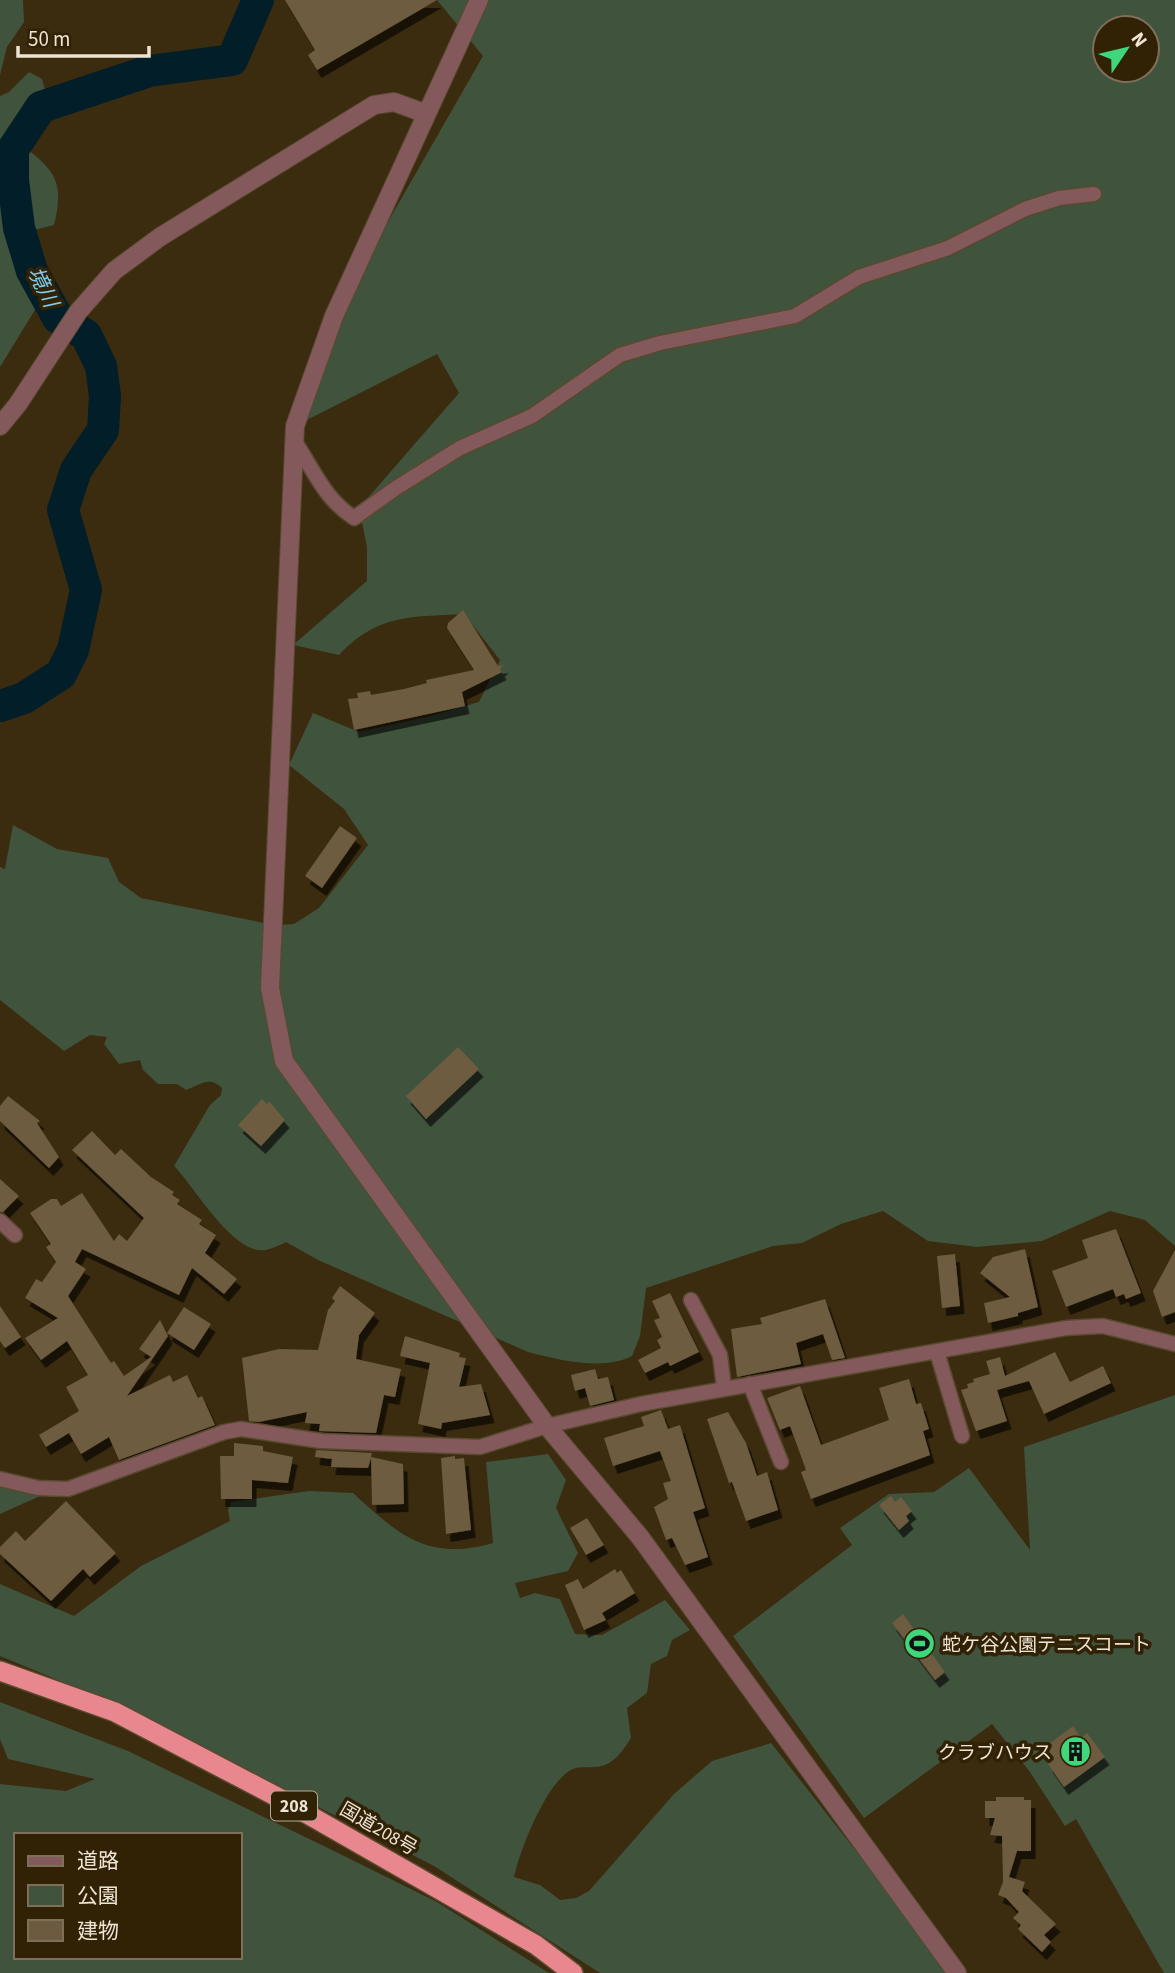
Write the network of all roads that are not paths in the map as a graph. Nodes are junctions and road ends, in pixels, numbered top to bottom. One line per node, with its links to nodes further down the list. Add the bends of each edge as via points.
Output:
1 (479, 0): 2 (street)
2 (425, 113): 4 (street, via 394,102 374,105 160,237 114,271 78,312); 5 (street, via 334,316 295,426)
3 (1094, 194): 5 (street, via 1024,209 948,248 859,277 794,316 620,355 531,416 460,449 354,518 328,499 319,476)
4 (0, 426)
5 (295, 442): 13 (street, via 270,988 284,1061)
6 (0, 1221): 7 (street)
7 (15, 1235)
8 (691, 1300): 12 (street, via 720,1354)
9 (1175, 1344): 10 (street, via 1103,1326 1066,1328)
10 (937, 1352): 11 (street); 14 (street)
11 (750, 1384): 12 (street); 15 (street)
12 (724, 1388): 13 (street)
13 (547, 1426): 16 (street, via 480,1447 321,1441 241,1429 68,1489 38,1489); 19 (street, via 640,1537)
14 (962, 1436)
15 (780, 1462)
16 (0, 1479)
17 (0, 1671): 18 (highway, 国道208号 / 208, via 114,1712 281,1799 537,1945)
18 (573, 1973)
19 (957, 1973)

